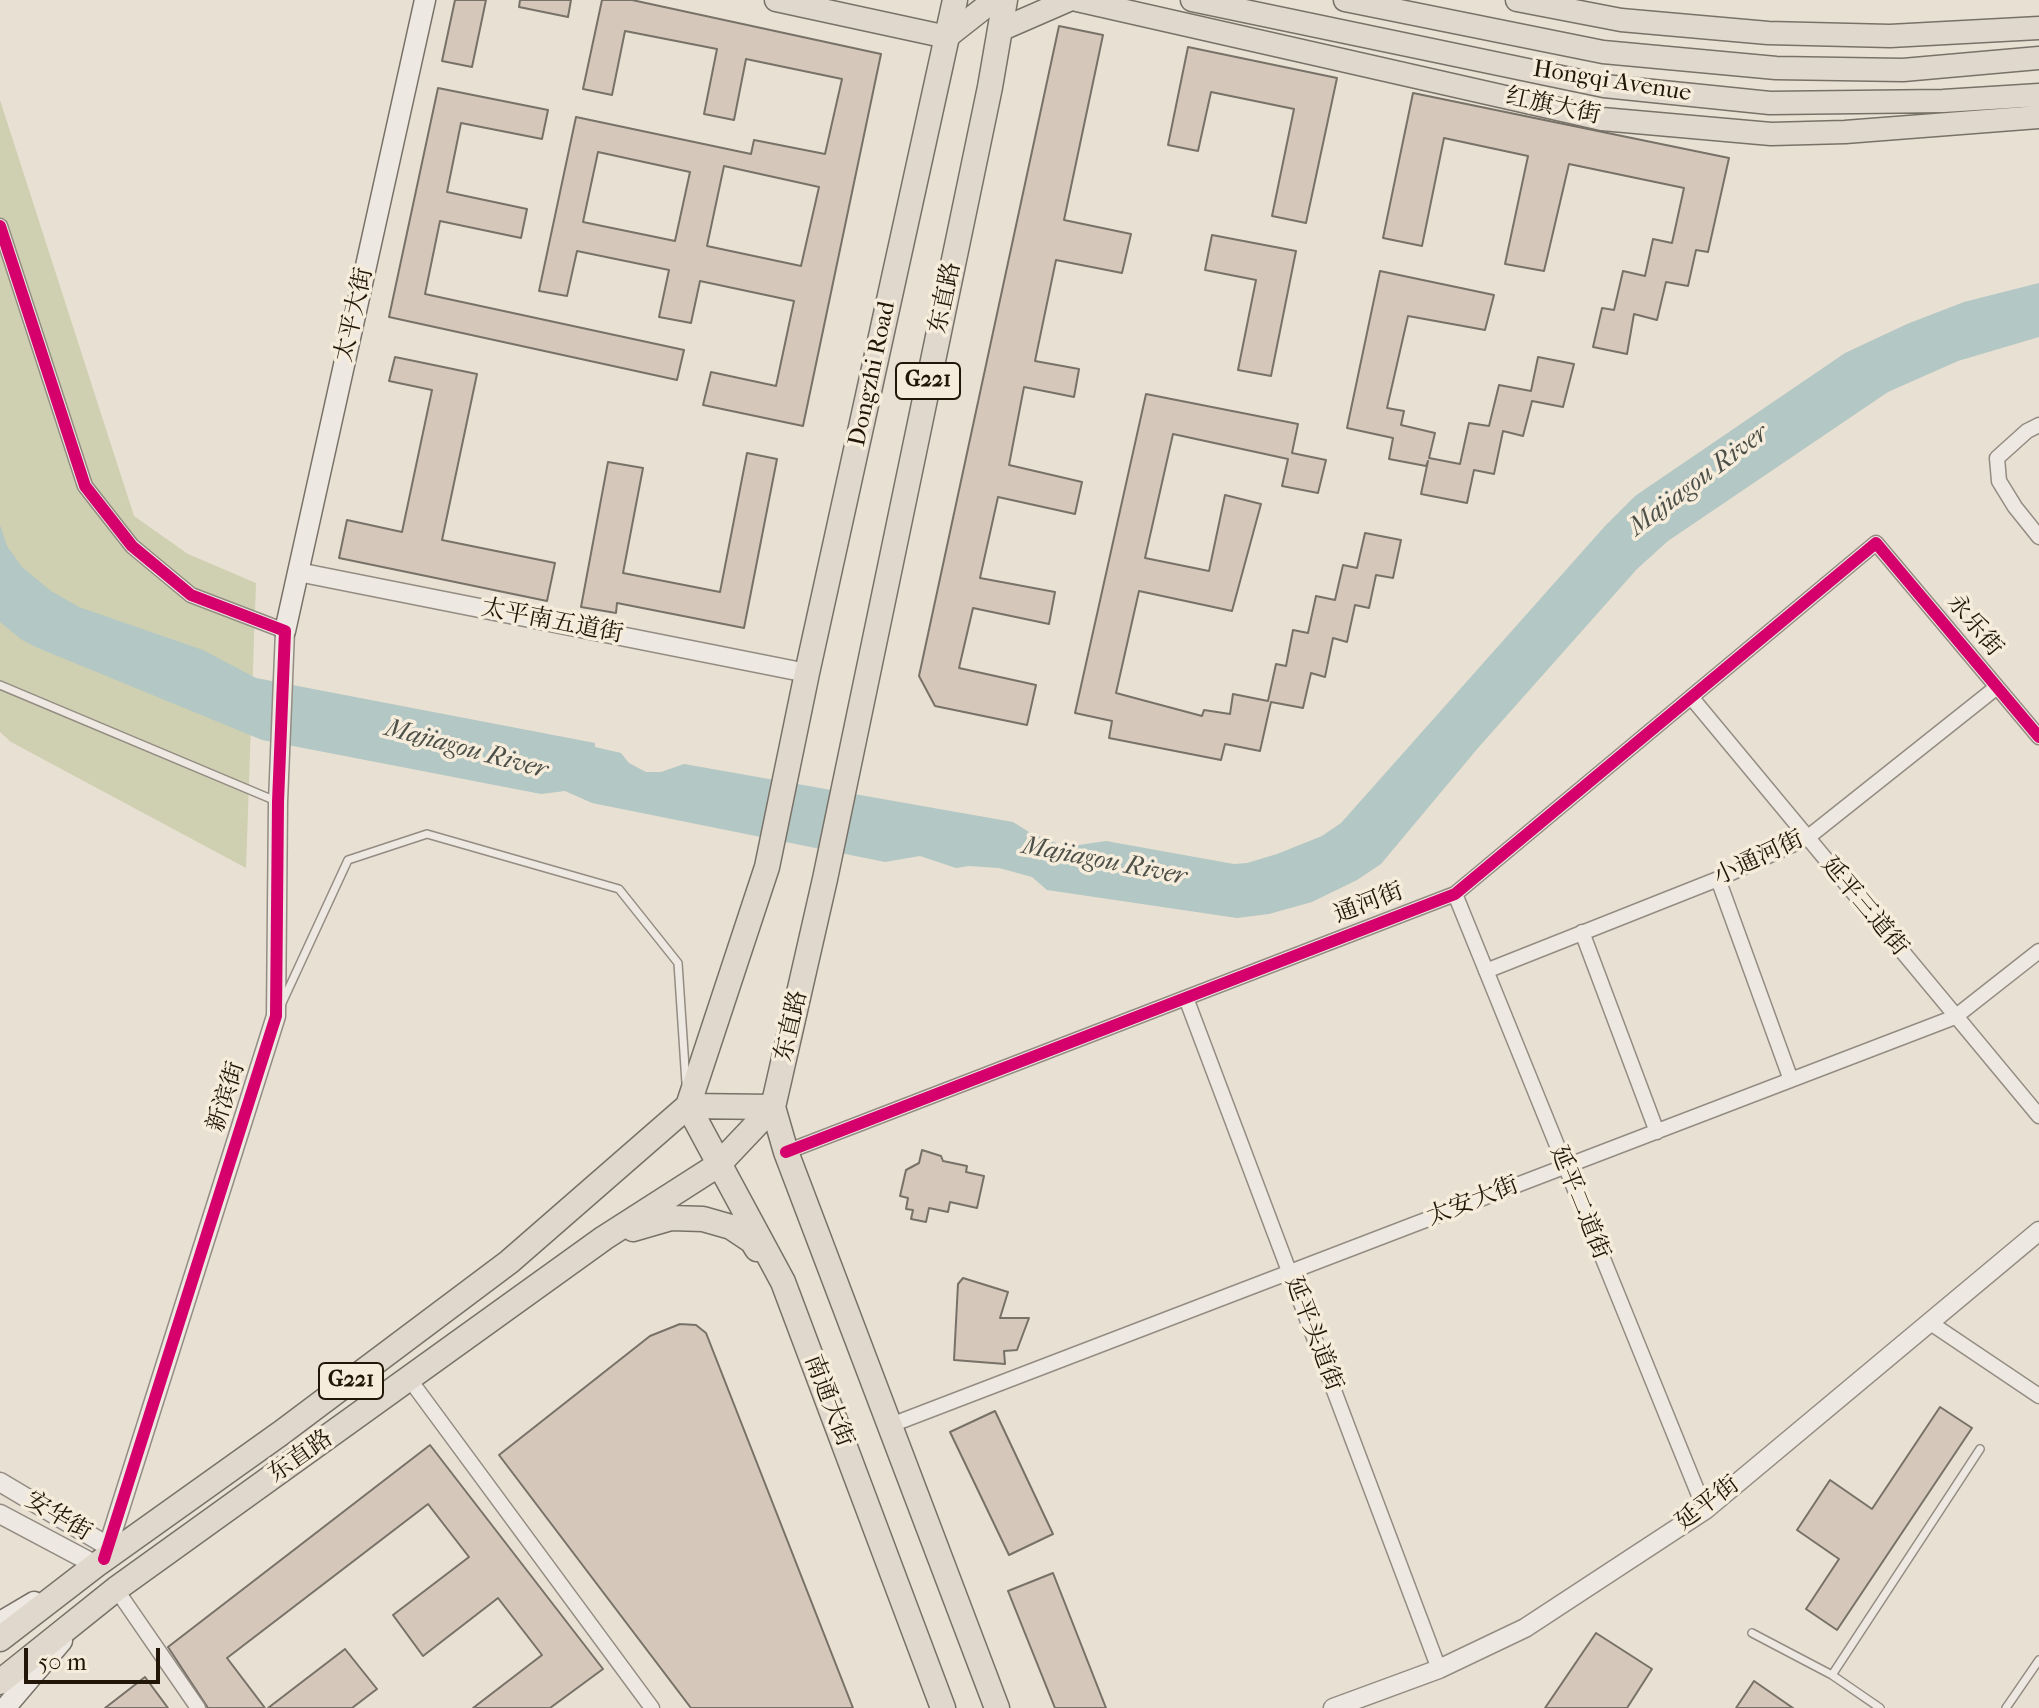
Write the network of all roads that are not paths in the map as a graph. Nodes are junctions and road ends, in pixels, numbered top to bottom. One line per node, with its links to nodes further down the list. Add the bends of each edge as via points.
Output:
1 (425, 0): 21 (main road, 太平大街)
2 (776, 0): 13 (main road)
3 (994, 0): 13 (main road)
4 (1005, 0): 12 (highway, 东直路 / G221)
5 (1069, 0): 12 (main road)
6 (1077, 0): 16 (main road, 红旗大街, via 1602,119 1771,134)
7 (1192, 0): 15 (main road, Hongqi Avenue, via 1604,86 1770,103)
8 (1345, 0): 14 (main road, Hongqi Avenue, via 1603,52 1776,68 1903,70)
9 (1517, 0): 11 (main road, via 1621,20 1768,33 1890,36)
10 (951, 1): 13 (highway, Dongzhi Road / G221)
11 (2039, 28)
12 (1000, 30): 40 (highway, 东直路 / G221)
13 (947, 37): 23 (highway, Dongzhi Road / G221)
14 (2039, 58)
15 (2039, 95)
16 (2039, 117)
17 (0, 226): 22 (street, via 85,486 132,546 191,595)
18 (2039, 425): 19 (street, via 1997,458 1999,481)
19 (2039, 537)
20 (1876, 543): 25 (street, 永乐街); 26 (street, 通河街)
21 (298, 572): 22 (main road, 太平大街); 23 (street, 太平南五道街)
22 (285, 631): 28 (street, 新滨街)
23 (807, 673): 39 (highway, Dongzhi Road / G221, via 767,867)
24 (0, 685): 28 (lane)
25 (1997, 687): 27 (street, 永乐街); 29 (street, 小通河街)
26 (1691, 697): 29 (street, 延平三道街); 31 (street, 通河街)
27 (2039, 737)
28 (278, 802): 36 (street, 新滨街)
29 (1807, 838): 30 (street, 小通河街); 37 (street, 延平三道街)
30 (1718, 879): 32 (street, 小通河街); 38 (street)
31 (1455, 894): 34 (street, 延平二道街); 35 (street, 通河街)
32 (1582, 932): 34 (street, 小通河街); 42 (street)
33 (2039, 951): 37 (street, 太安大街)
34 (1486, 971): 45 (street, 延平二道街)
35 (1186, 998): 43 (street, 通河街); 48 (street, 延平头道街)
36 (276, 1016): 39 (lane, via 348,860 427,834 619,889 678,963); 58 (street, 新滨街)
37 (1955, 1017): 38 (street, 太安大街); 41 (street, 延平三道街)
38 (1791, 1080): 42 (street, 太安大街)
39 (688, 1106): 40 (highway); 44 (highway, 南通大街); 58 (highway, 东直路 / G221, via 509,1262 281,1433)
40 (773, 1107): 43 (highway, 南通大街); 44 (highway, 东直路)
41 (2039, 1116)
42 (1657, 1132): 45 (street, 太安大街)
43 (786, 1152): 53 (highway, 南通大街)
44 (718, 1165): 47 (highway, 东直路); 49 (highway, 南通大街)
45 (1564, 1167): 48 (street, 太安大街); 56 (street, 延平二道街)
46 (2039, 1231): 50 (street, 延平街)
47 (604, 1238): 49 (highway, via 671,1218 703,1219 731,1227 752,1241); 51 (highway, 东直路)
48 (1290, 1272): 53 (street, 太安大街); 65 (street, 延平头道街)
49 (783, 1282): 71 (highway, 南通大街)
50 (1929, 1322): 52 (street); 56 (street, 延平街)
51 (410, 1380): 59 (highway, 东直路); 70 (street)
52 (2039, 1396)
53 (891, 1425): 72 (highway, 南通大街)
54 (1980, 1449): 66 (lane)
55 (0, 1482): 58 (street, 安华街)
56 (1705, 1510): 65 (street, 延平街, via 1525,1628)
57 (0, 1514): 58 (street, 安华街)
58 (106, 1555): 61 (main road); 63 (highway, 东直路 / G221)
59 (116, 1589): 60 (highway, 东直路); 69 (street)
60 (90, 1608): 67 (highway, 东直路); 68 (main road)
61 (0, 1622)
62 (1752, 1633): 66 (lane)
63 (0, 1639)
64 (2039, 1660): 75 (lane)
65 (1439, 1669): 73 (street, 延平街)
66 (1832, 1675): 74 (lane)
67 (0, 1682)
68 (5, 1708)
69 (198, 1708)
70 (651, 1708)
71 (943, 1708)
72 (997, 1708)
73 (1333, 1708)
74 (1880, 1708)
75 (2006, 1708)

